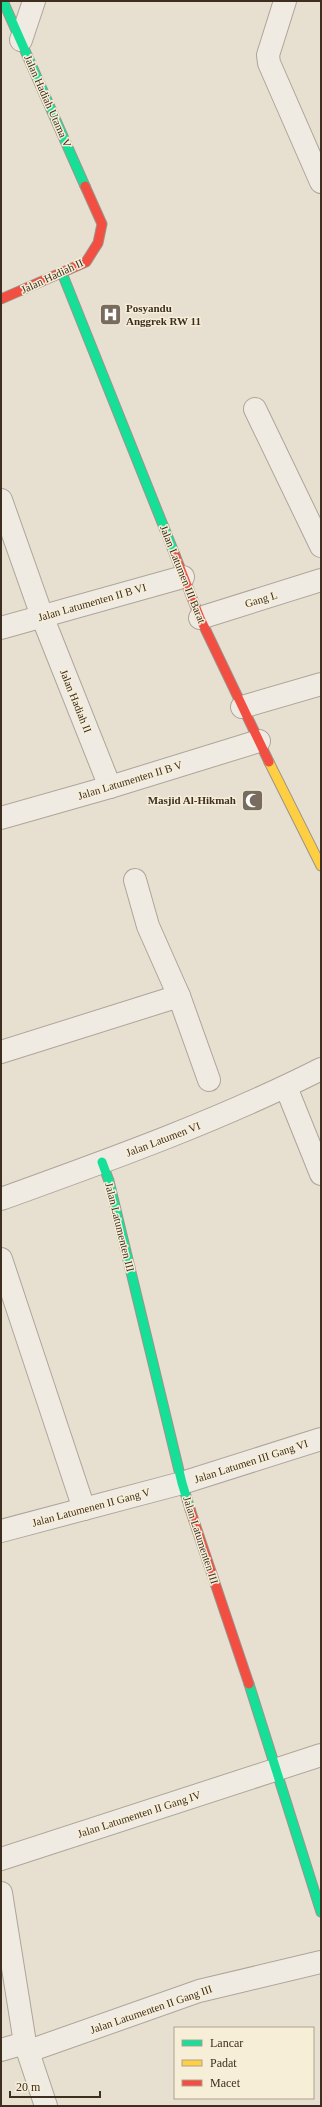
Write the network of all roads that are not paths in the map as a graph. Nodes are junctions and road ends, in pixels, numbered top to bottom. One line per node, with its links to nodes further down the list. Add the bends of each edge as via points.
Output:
1 (3, 1): 4 (street, Jalan Hadiah Utama V)
2 (34, 1): 4 (street)
3 (285, 1): 5 (street, via 268,55 269,63)
4 (21, 40): 6 (street, Jalan Hadiah Utama V)
5 (321, 182)
6 (93, 200): 7 (street, Jalan Hadiah II, via 102,224 98,243 86,262)
7 (62, 273): 8 (street, Jalan Hadiah II); 12 (street, Jalan Latumen III Barat)
8 (1, 299)
9 (255, 409): 11 (street)
10 (1, 500): 14 (street, Jalan Hadiah II)
11 (321, 546)
12 (183, 577): 14 (street, Jalan Latumenten II B VI); 15 (street, Jalan Latumen III Barat)
13 (321, 580): 15 (street, Gang L)
14 (42, 616): 16 (street, Jalan Latumenten II B VI); 20 (street, Jalan Hadiah II)
15 (200, 618): 18 (street, Jalan Latumen III Barat)
16 (1, 628)
17 (321, 684): 18 (street)
18 (242, 707): 19 (street, Jalan Latumen III Barat)
19 (259, 741): 20 (street, Jalan Latumenten II B V); 22 (street, Jalan Latumen III Barat)
20 (110, 787): 21 (street, Jalan Latumenten II B V)
21 (1, 818)
22 (321, 866)
23 (135, 880): 24 (street, via 148,926)
24 (179, 996): 25 (street); 27 (street)
25 (1, 1052)
26 (321, 1069): 28 (street, Jalan Latumen VI)
27 (209, 1080)
28 (286, 1087): 29 (street, Jalan Latumen VI, via 198,1126); 30 (street)
29 (102, 1162): 31 (street, Jalan Latumen VI); 34 (street, Jalan Latumenten III, via 109,1181)
30 (321, 1174)
31 (1, 1198)
32 (1, 1259): 35 (street)
33 (321, 1438): 34 (street, Jalan Latumen III Gang VI)
34 (182, 1483): 35 (street, Jalan Latumenen II Gang V); 38 (street, Jalan Latumenten III)
35 (84, 1509): 36 (street, Jalan Latumenen II Gang V)
36 (1, 1531)
37 (321, 1755): 38 (street, Jalan Latumenten II Gang IV)
38 (277, 1770): 39 (street, Jalan Latumenten II Gang IV); 41 (street, Jalan Latumenten III)
39 (1, 1858)
40 (1, 1893): 43 (street)
41 (321, 1912)
42 (321, 1962): 43 (street, Jalan Latumenten II Gang III, via 199,1991)
43 (27, 2047): 44 (street, Jalan Latumenten II Gang III); 45 (street)
44 (1, 2050)
45 (46, 2106)

